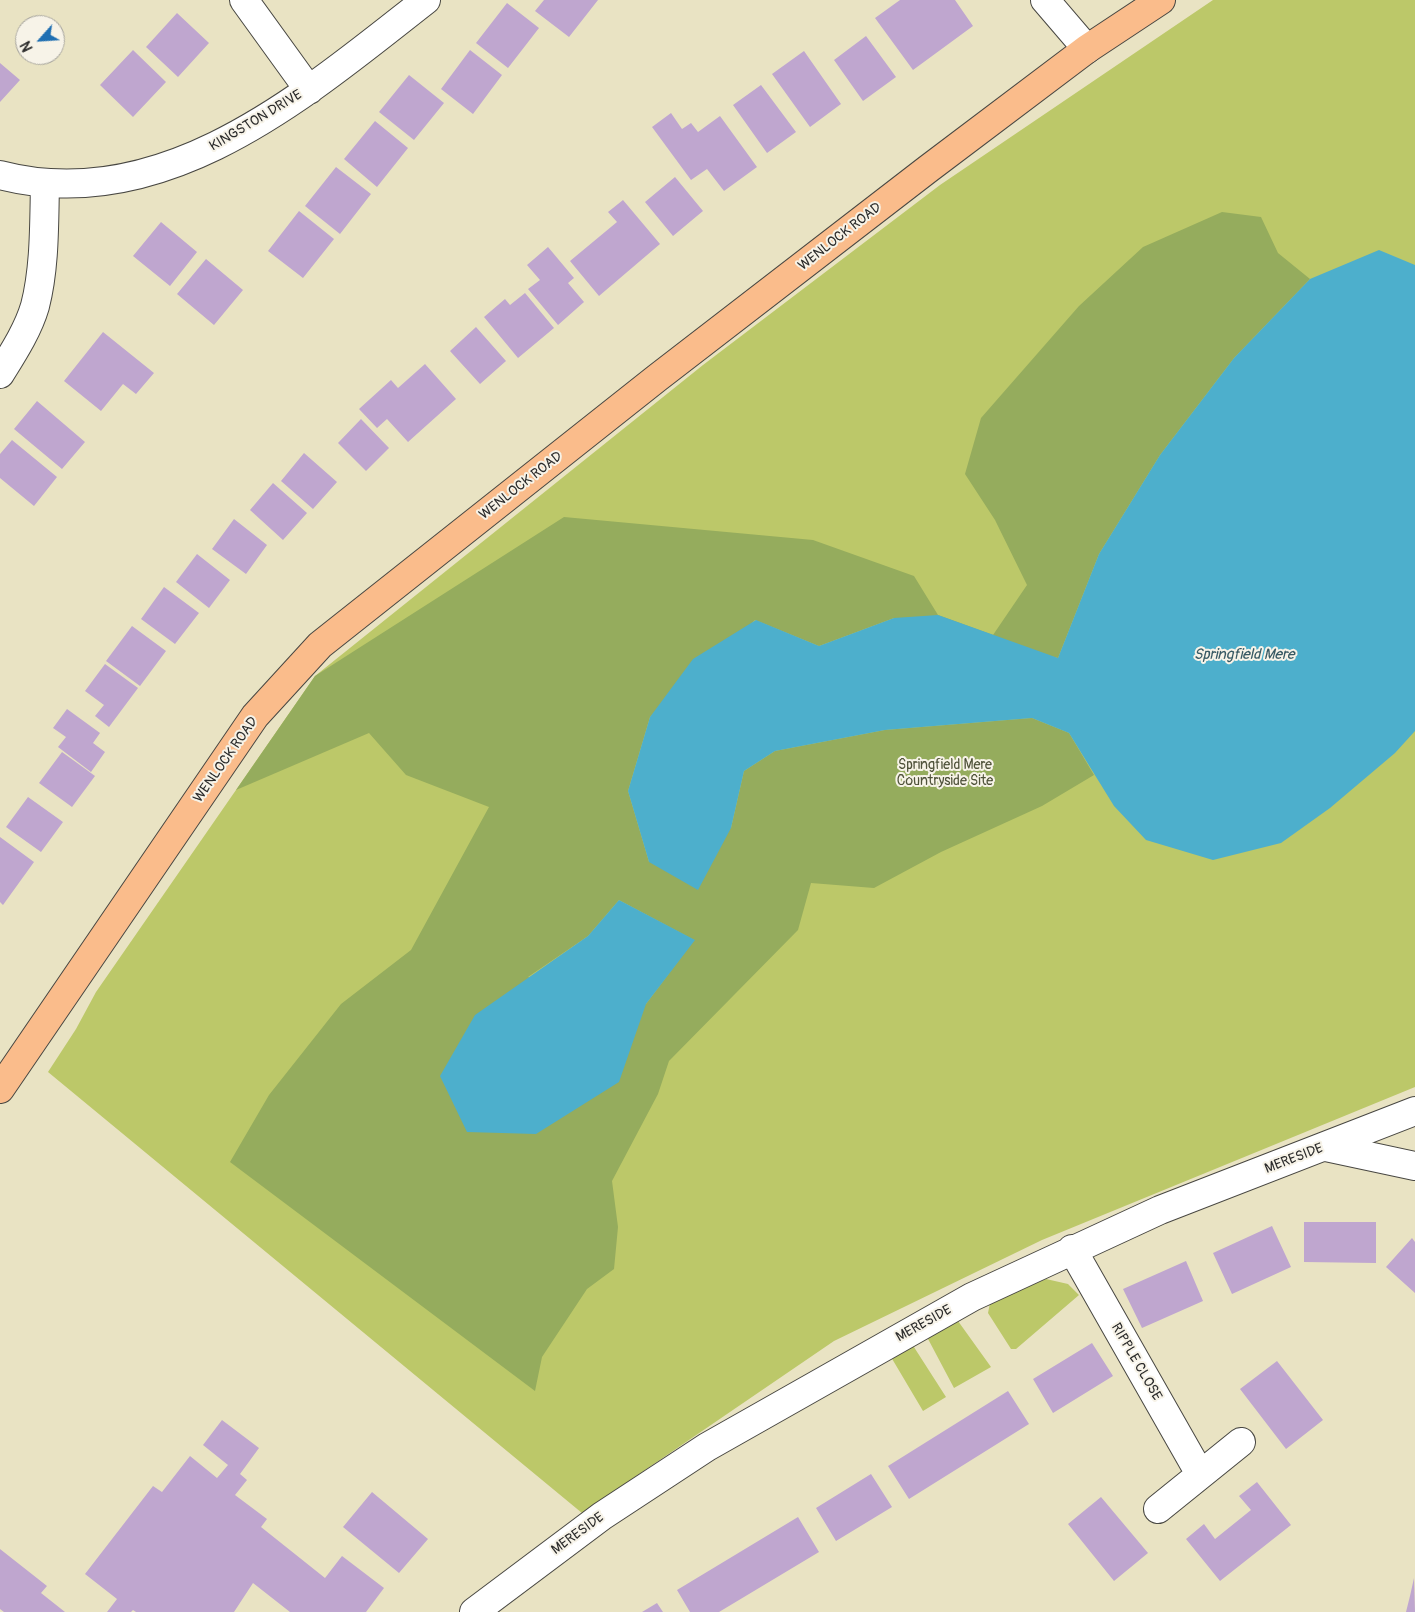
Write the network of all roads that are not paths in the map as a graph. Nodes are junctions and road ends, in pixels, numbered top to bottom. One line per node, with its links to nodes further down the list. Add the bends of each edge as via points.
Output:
1 (244, 0): 6 (street)
2 (426, 0): 6 (street, KINGSTON DRIVE)
3 (1045, 0): 5 (street)
4 (1161, 0): 5 (main road, WENLOCK ROAD)
5 (1087, 49): 10 (main road, WENLOCK ROAD, via 656,378 320,645 255,716)
6 (309, 90): 8 (street, KINGSTON DRIVE, via 230,140 189,159 114,179)
7 (0, 175): 8 (street, KINGSTON DRIVE)
8 (46, 184): 9 (street, via 42,260 34,306 17,348)
9 (0, 374)
10 (0, 1089)
11 (1415, 1111): 12 (street, MERESIDE)
12 (1326, 1147): 13 (street); 14 (street, MERESIDE, via 1160,1210)
13 (1415, 1166)
14 (1072, 1249): 16 (street, RIPPLE CLOSE); 18 (street, MERESIDE, via 972,1297 707,1447 602,1516)
15 (1241, 1442): 16 (street)
16 (1200, 1474): 17 (street)
17 (1158, 1509)
18 (474, 1612)

